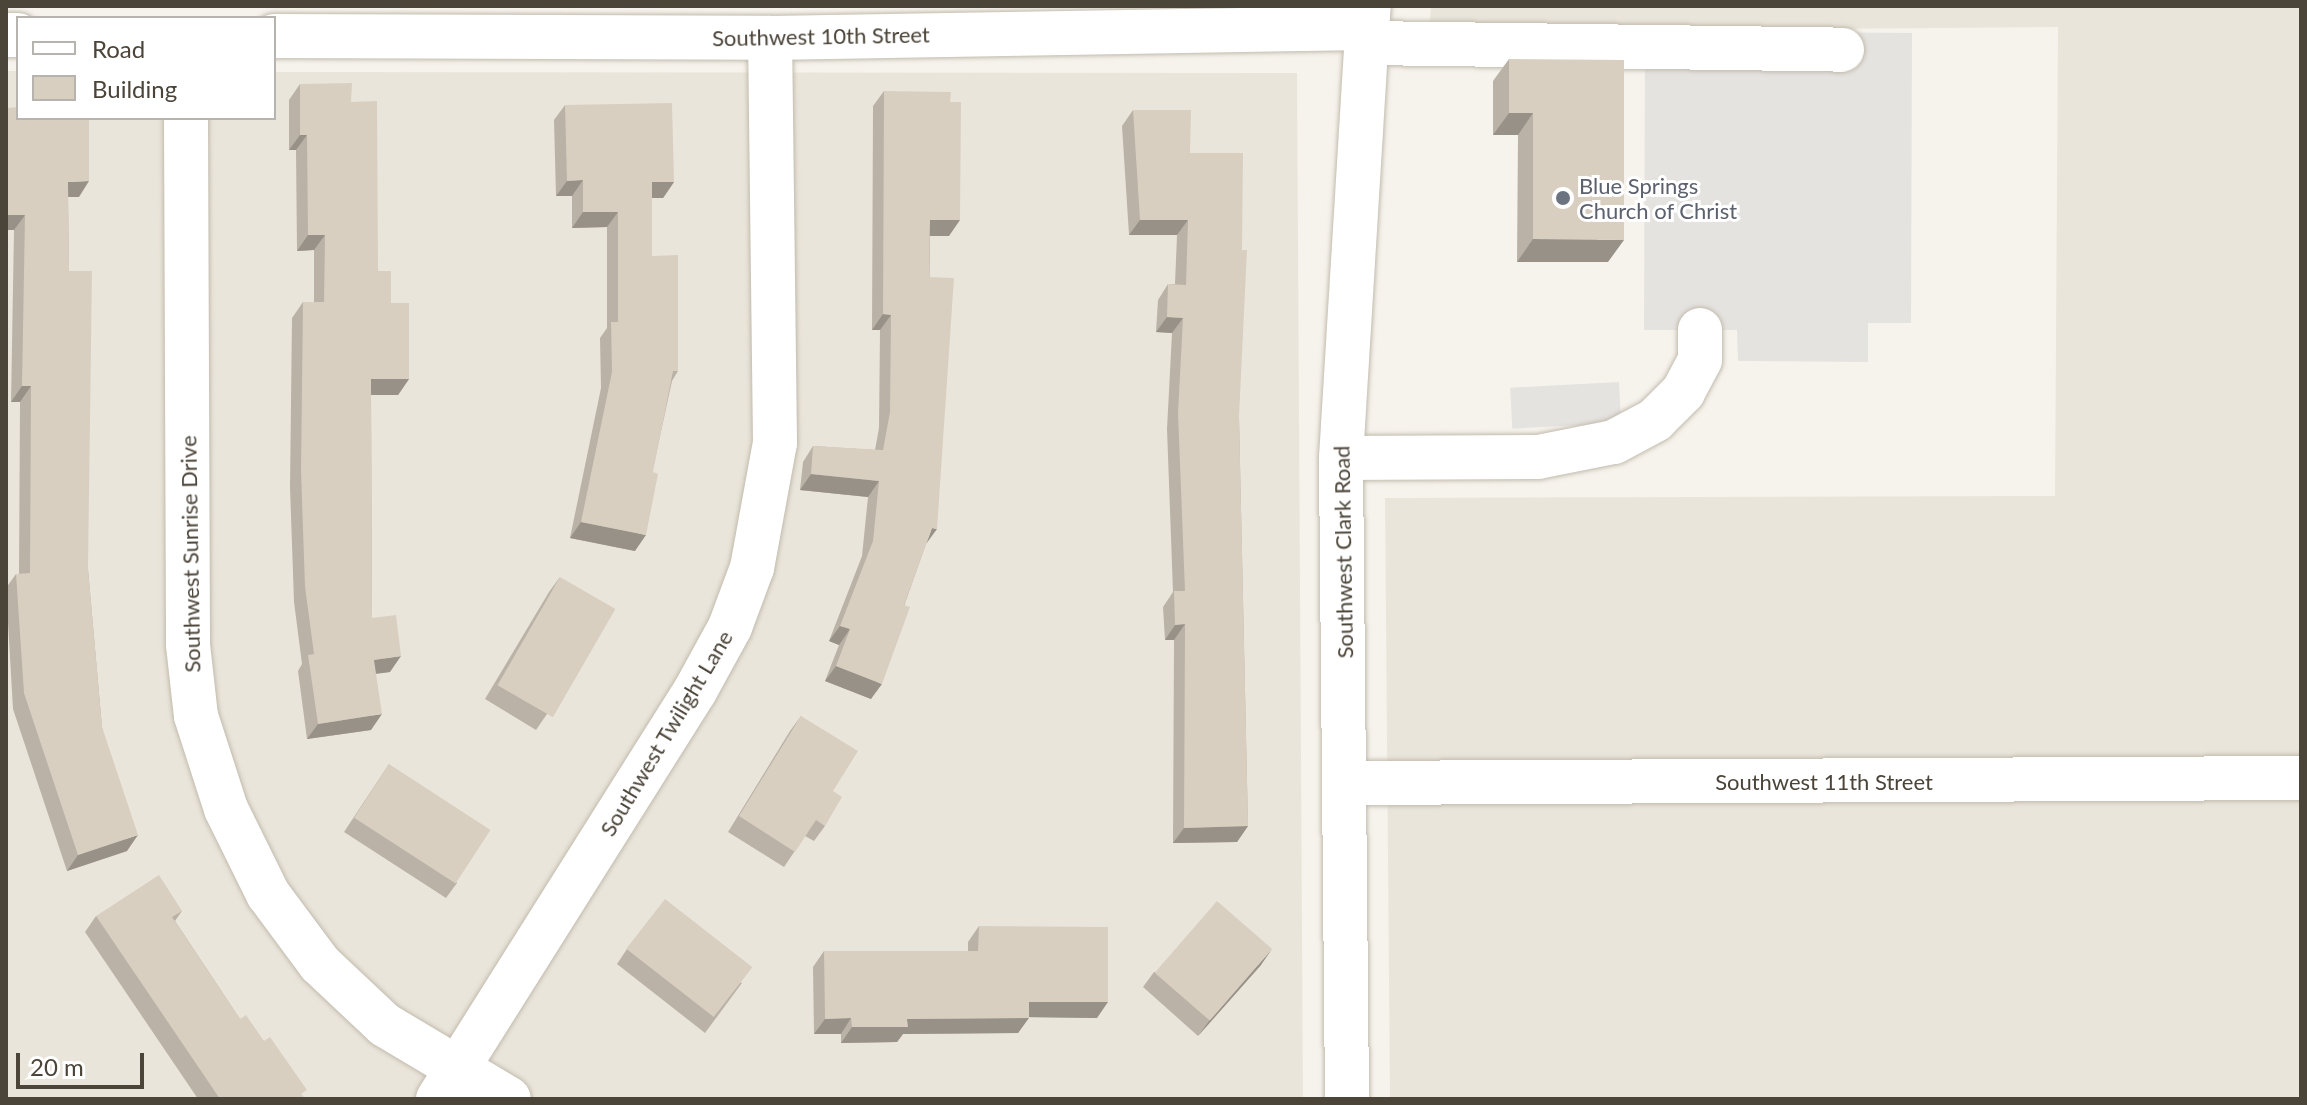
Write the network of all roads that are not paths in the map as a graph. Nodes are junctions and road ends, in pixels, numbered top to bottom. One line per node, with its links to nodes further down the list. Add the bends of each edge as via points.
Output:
1 (1368, 26): 3 (street, Southwest 10th Street); 4 (street, Southwest 10th Street); 7 (street, Southwest Clark Road)
2 (276, 36): 3 (street, Southwest 10th Street)
3 (770, 38): 10 (street, Southwest Twilight Lane, via 775,443 752,568 730,627 695,691)
4 (1842, 50)
5 (186, 120): 10 (street, Southwest Sunrise Drive, via 188,645 196,716 226,809 268,894 320,964)
6 (1700, 330): 7 (street, via 1700,360 1683,392 1655,420 1614,442 1538,457)
7 (1341, 458): 9 (street, Southwest Clark Road)
8 (2301, 778): 9 (street, Southwest 11th Street)
9 (1346, 783): 12 (street, Southwest Clark Road)
10 (447, 1085): 11 (street, Southwest Sunrise Drive)
11 (509, 1099)
12 (1347, 1099)

